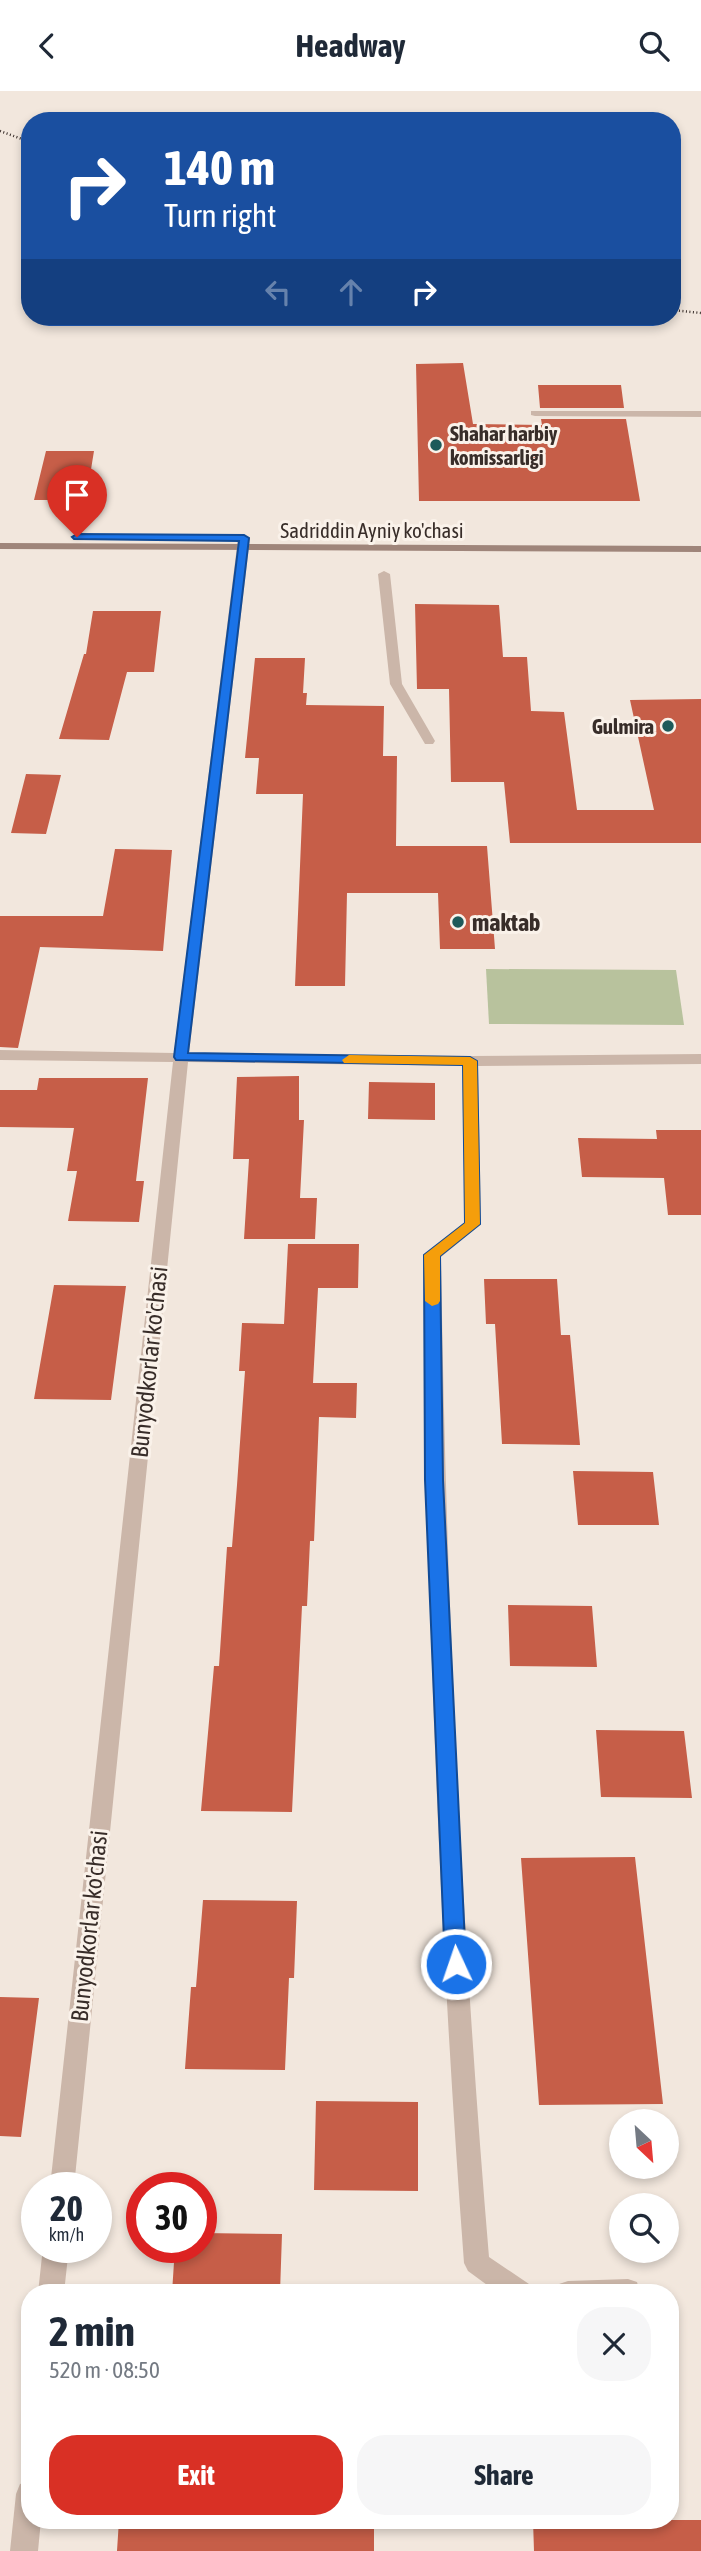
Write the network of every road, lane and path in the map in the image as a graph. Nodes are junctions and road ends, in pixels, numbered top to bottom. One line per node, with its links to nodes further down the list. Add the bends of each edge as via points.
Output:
1 (535, 413): 2 (street)
2 (701, 414)
3 (0, 536): 5 (main road, Sadriddin Ayniy ko'chasi)
4 (701, 540): 5 (main road, Sadriddin Ayniy ko'chasi)
5 (243, 543): 6 (main road, Sadriddin Ayniy ko'chasi); 7 (main road, Sadriddin Ayniy ko'chasi); 11 (street, Bunyodkorlar ko'chasi)
6 (0, 546)
7 (701, 549)
8 (384, 574): 9 (street, via 396,684)
9 (429, 741)
10 (0, 1055): 11 (street)
11 (181, 1057): 13 (street); 14 (street, Bunyodkorlar ko'chasi)
12 (701, 1059): 13 (street)
13 (470, 1061): 17 (street, via 472,1224 432,1255 435,1493 460,2072 477,2263)
14 (64, 2172)
15 (54, 2263): 16 (street)
16 (52, 2284)
17 (507, 2284)
18 (26, 2529): 19 (street)
19 (24, 2551)

